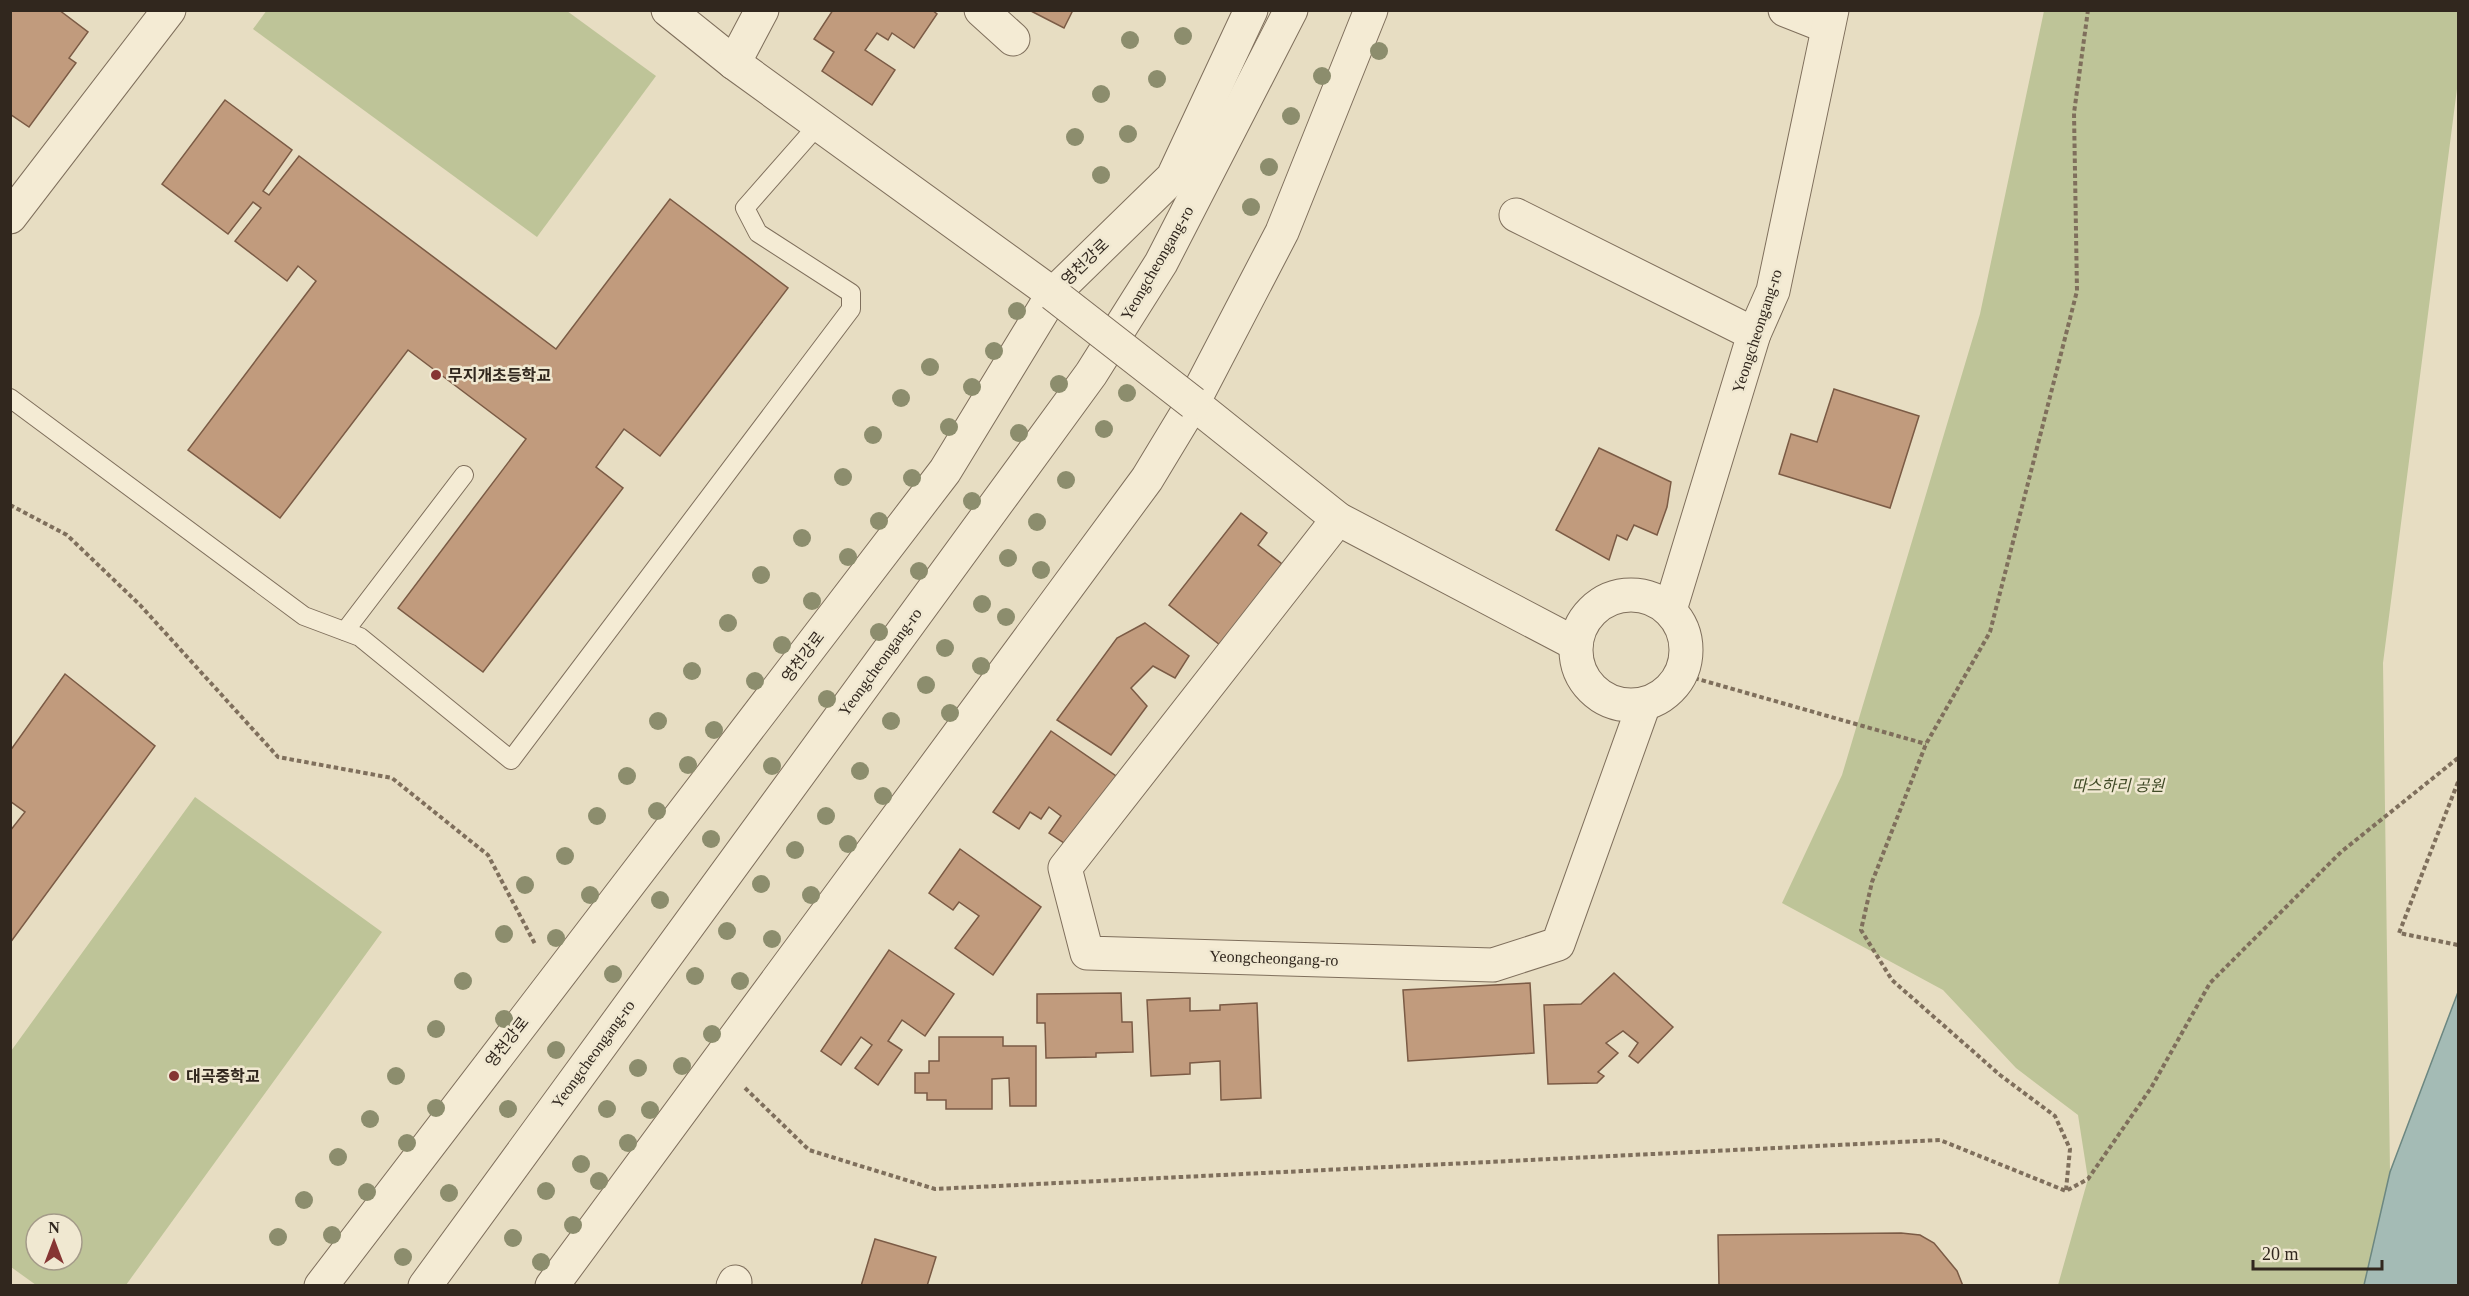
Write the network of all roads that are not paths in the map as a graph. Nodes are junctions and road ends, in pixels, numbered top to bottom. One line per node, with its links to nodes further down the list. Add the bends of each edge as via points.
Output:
1 (169, 10): 14 (street)
2 (668, 10): 11 (street)
3 (762, 10): 11 (street)
4 (981, 10): 10 (street)
5 (1251, 10): 15 (street, 영천강로, via 1173,177)
6 (1291, 10): 26 (street, Yeongcheongang-ro, via 1161,263 1091,374)
7 (1371, 10): 18 (street, via 1282,232)
8 (1785, 10): 9 (street)
9 (1830, 19): 16 (street, Yeongcheongang-ro, via 1773,291)
10 (1013, 39)
11 (734, 63): 12 (street)
12 (818, 125): 15 (street); 22 (lane, via 745,208 758,233 851,293 851,309 511,760 360,637)
13 (1516, 215): 16 (street)
14 (10, 217)
15 (1053, 294): 18 (street, bridge); 25 (street, 영천강로, via 945,471)
16 (1754, 334): 21 (street, Yeongcheongang-ro)
17 (10, 398): 22 (lane, via 304,615)
18 (1193, 403): 20 (street); 27 (street, via 1147,479)
19 (464, 475): 22 (lane)
20 (1338, 519): 23 (street); 24 (street, Yeongcheongang-ro, via 1065,868 1087,952 1493,965 1558,944)
21 (1670, 610): 23 (street, via 1655,600 1638,596 1604,601 1580,627); 24 (street, via 1680,624 1685,658 1671,687)
22 (345, 631)
23 (1576, 644): 24 (street, via 1580,670 1594,691 1609,701)
24 (1644, 704)
25 (321, 1286)
26 (425, 1286)
27 (552, 1286)

